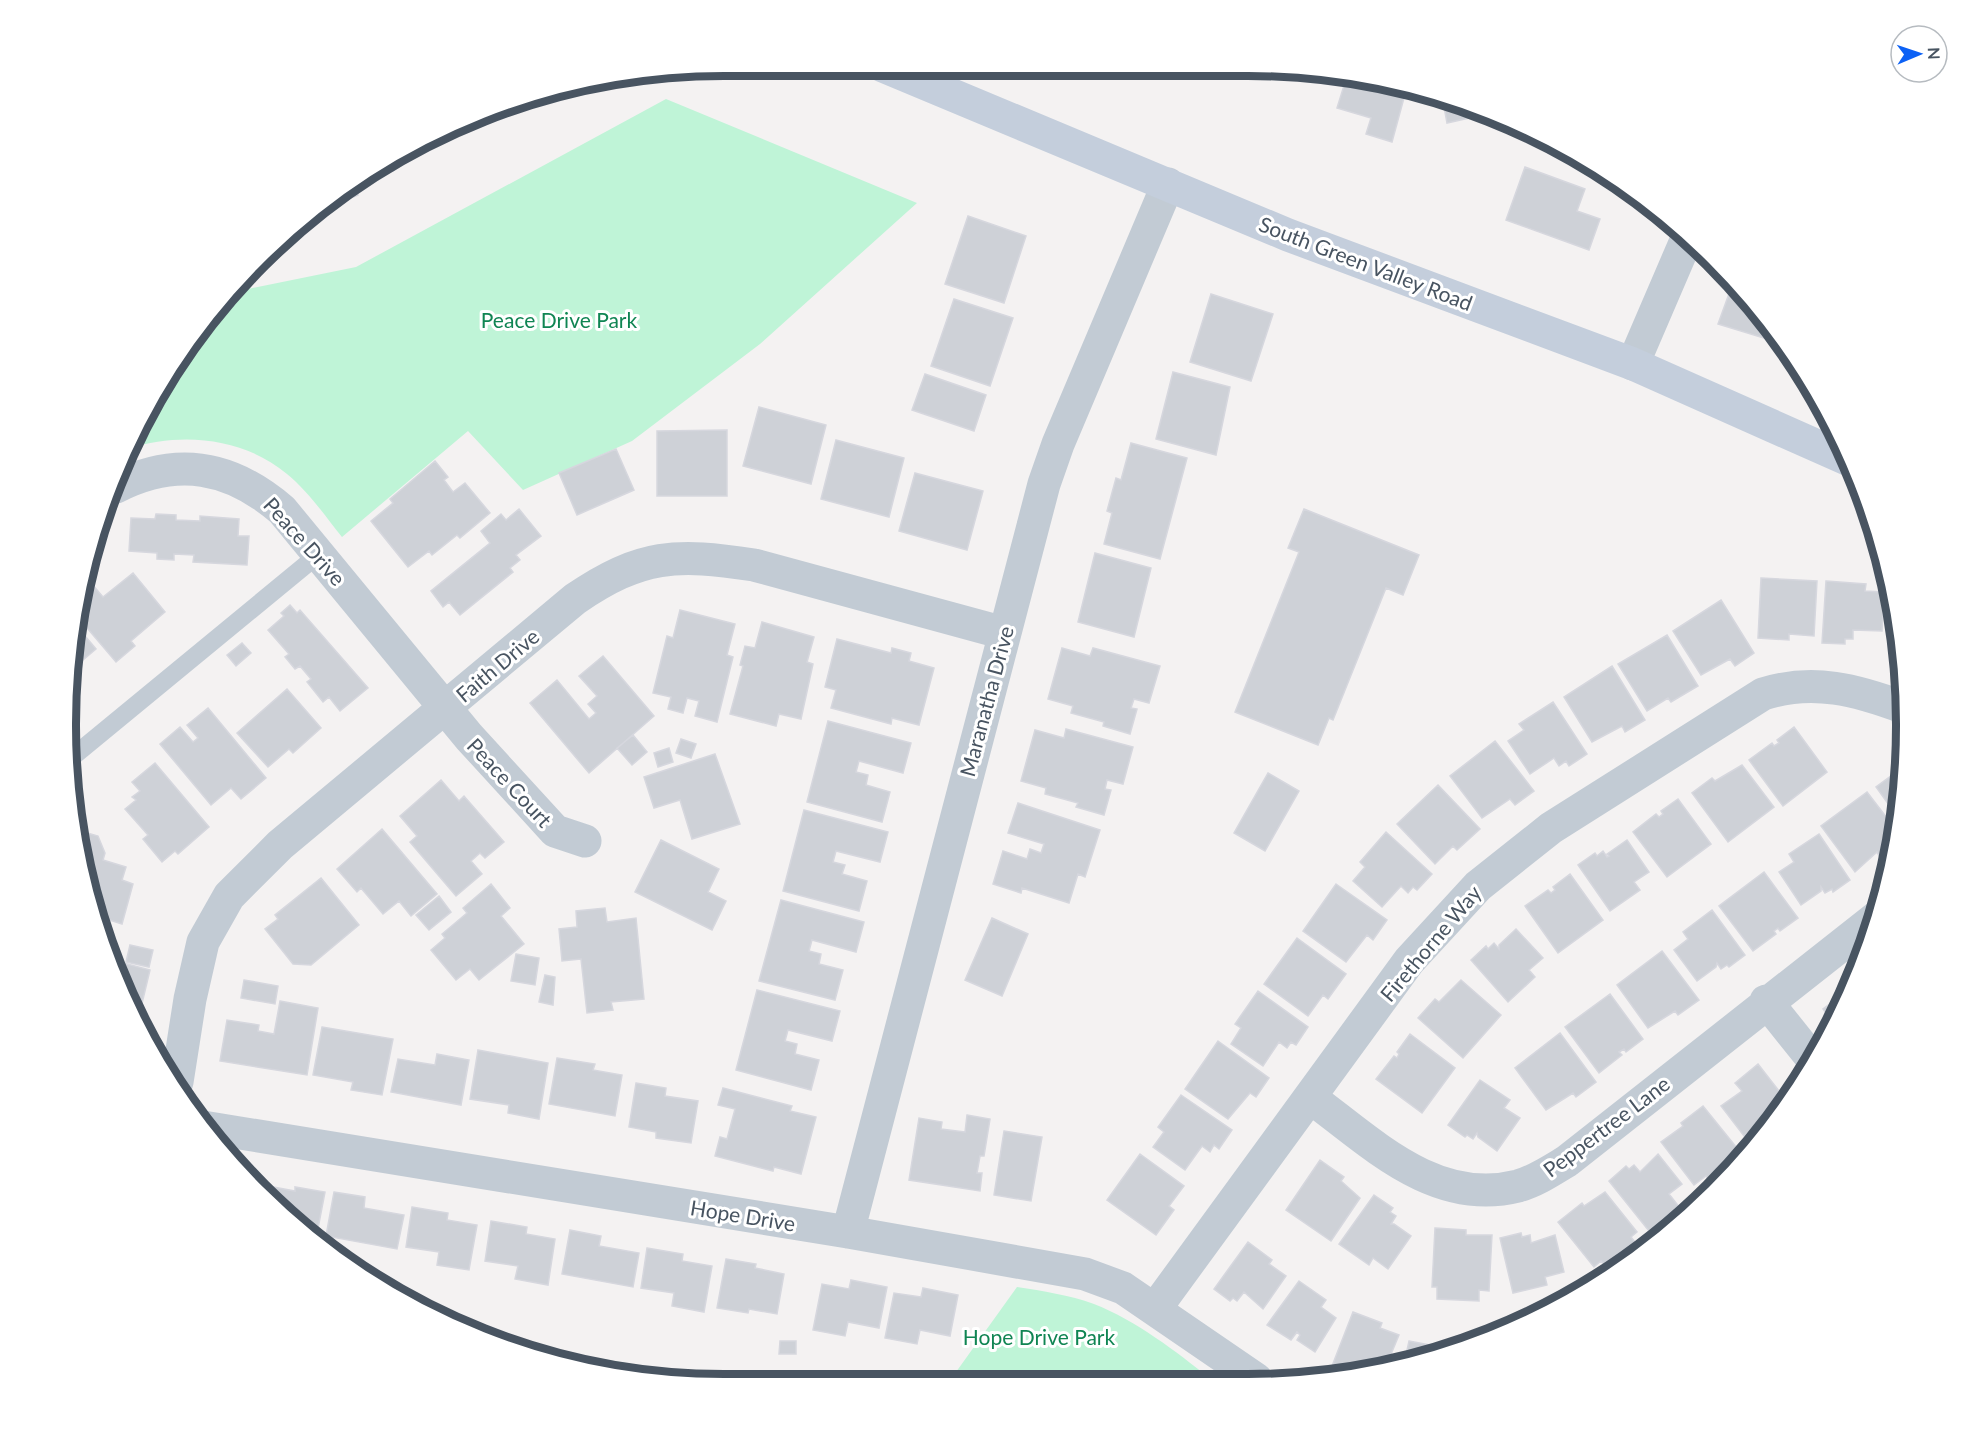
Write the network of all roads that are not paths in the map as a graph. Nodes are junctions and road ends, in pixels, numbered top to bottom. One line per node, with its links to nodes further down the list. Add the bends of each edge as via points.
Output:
1 (907, 76): 2 (main road, South Green Valley Road)
2 (1168, 184): 4 (main road, South Green Valley Road, via 1288,235); 8 (street, Maranatha Drive, via 1058,444)
3 (1684, 245): 4 (street)
4 (1633, 364): 5 (main road, South Green Valley Road)
5 (1837, 455)
6 (123, 484): 7 (street, Peace Drive, via 164,470 224,474 270,499)
7 (319, 554): 10 (street, Peace Drive); 11 (lane)
8 (1004, 633): 10 (street, Faith Drive, via 754,565 674,558 626,568 602,580); 19 (street, Maranatha Drive)
9 (1896, 705): 17 (street, Firethorne Way, via 1819,685 1783,687 1763,694 1551,828 1478,885 1445,919 1409,961)
10 (446, 708): 12 (street, Peace Court, via 555,831); 16 (street, Faith Drive, via 280,845 229,896 203,942)
11 (77, 753)
12 (585, 840)
13 (1864, 926): 14 (street, Peppertree Lane)
14 (1767, 1001): 15 (street); 17 (street, Peppertree Lane, via 1567,1161 1519,1186 1475,1190 1430,1181)
15 (1808, 1053)
16 (179, 1073)
17 (1311, 1098): 20 (street, Firethorne Way)
18 (219, 1130): 19 (street, Hope Drive)
19 (848, 1232): 20 (street, Hope Drive, via 1085,1274 1123,1288)
20 (1155, 1309): 21 (street, Hope Drive)
21 (1249, 1374)

